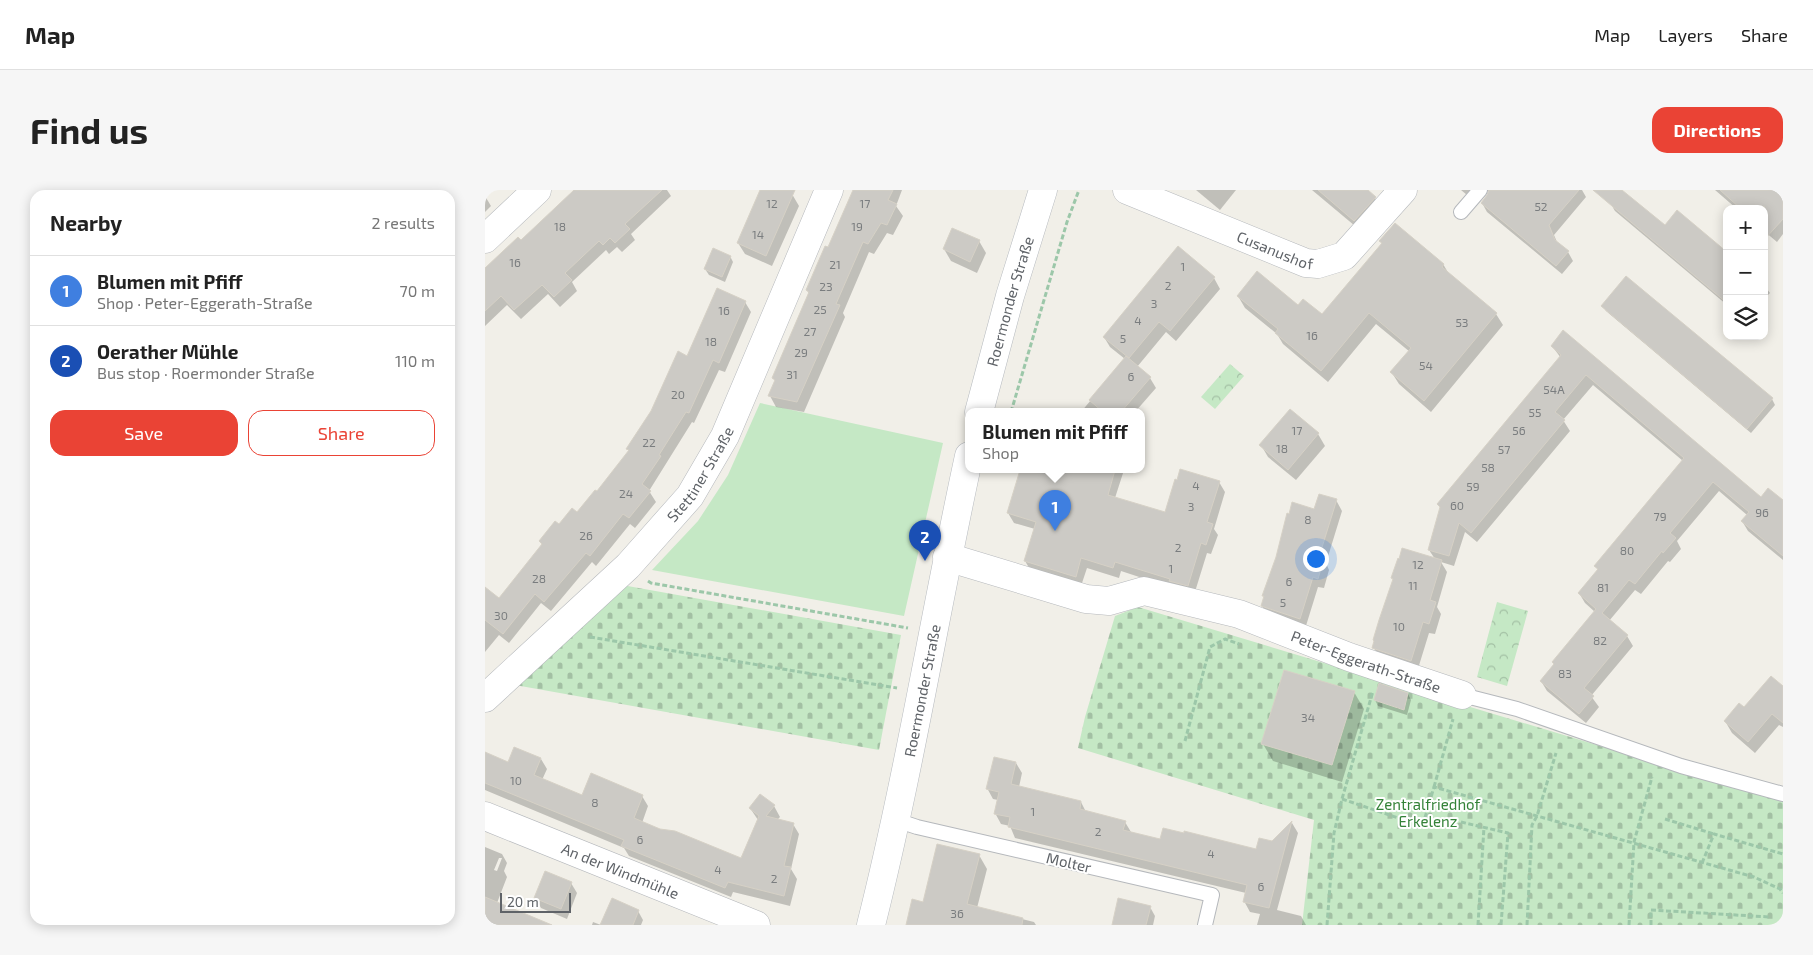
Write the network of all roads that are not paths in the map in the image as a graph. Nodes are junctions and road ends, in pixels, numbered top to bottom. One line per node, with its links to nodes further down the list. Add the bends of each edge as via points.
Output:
1 (537, 190): 8 (street)
2 (829, 190): 12 (street, Stettiner Straße, via 725,436 689,496 628,566)
3 (1043, 190): 9 (street, Roermonder Straße)
4 (1127, 190): 5 (street, Cusanushof, via 1305,263 1318,264 1344,256)
5 (1403, 190)
6 (1479, 190): 7 (lane)
7 (1461, 212)
8 (485, 239)
9 (980, 408)
10 (965, 473): 11 (street, Roermonder Straße)
11 (947, 557): 13 (street, Peter-Eggerath-Straße, via 1086,599 1109,601 1144,591 1239,614 1349,657); 16 (street, Roermonder Straße)
12 (485, 698)
13 (1457, 707): 14 (lane, Peter-Eggerath-Straße, via 1517,709 1681,766)
14 (1783, 794)
15 (485, 816): 17 (street, An der Windmühle)
16 (895, 820): 18 (street, Roermonder Straße); 19 (lane, Molter, via 1212,895)
17 (756, 925)
18 (871, 925)
19 (1205, 925)

